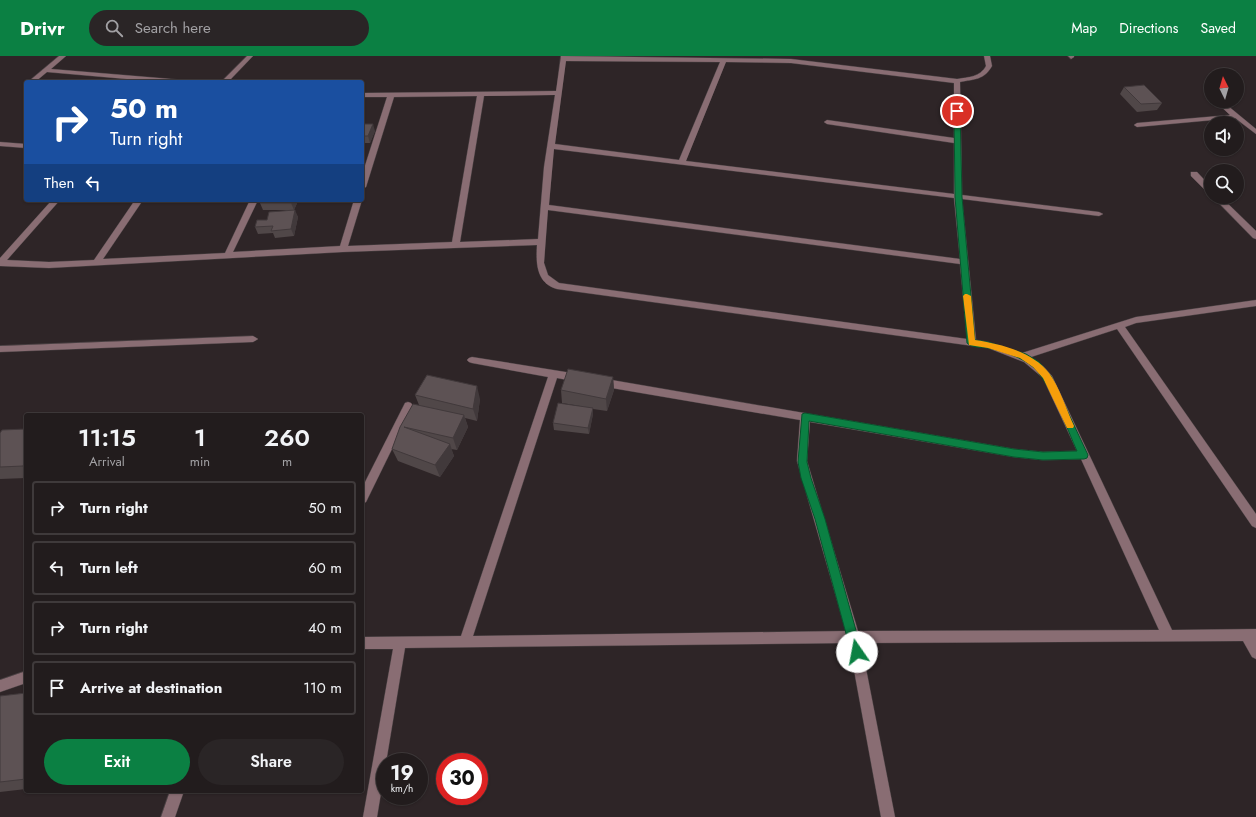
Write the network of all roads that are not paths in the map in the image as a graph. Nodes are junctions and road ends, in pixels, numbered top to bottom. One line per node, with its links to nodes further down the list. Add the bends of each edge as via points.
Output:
1 (64, 56): 9 (street)
2 (250, 56): 3 (street); 12 (street)
3 (256, 56)
4 (815, 56): 8 (street)
5 (987, 56): 13 (street, via 989,66 985,73 970,79)
6 (564, 58): 7 (street); 14 (street)
7 (724, 60): 8 (street, via 791,61); 29 (street)
8 (813, 64): 13 (street)
9 (47, 70): 10 (street); 11 (street)
10 (34, 80)
11 (160, 80)
12 (226, 80)
13 (957, 80): 25 (street)
14 (559, 93): 15 (street); 28 (street)
15 (481, 94): 17 (street); 43 (street)
16 (364, 95): 17 (street)
17 (391, 95): 31 (street)
18 (1227, 108): 19 (street)
19 (1237, 116)
20 (1204, 119): 23 (street)
21 (827, 122): 25 (street)
22 (1244, 122): 24 (street)
23 (1137, 124)
24 (1256, 132)
25 (958, 142): 33 (street)
26 (2, 146): 27 (street)
27 (24, 146)
28 (551, 146): 29 (street); 39 (street)
29 (682, 162): 33 (street)
30 (1194, 174): 32 (street)
31 (364, 181)
32 (1204, 184)
33 (958, 197): 40 (street); 47 (street)
34 (54, 202): 46 (street, via 0,263)
35 (138, 202): 46 (street)
36 (253, 202): 45 (street)
37 (357, 202): 44 (street)
38 (1224, 204): 41 (street)
39 (544, 207): 42 (street); 47 (street)
40 (1099, 214)
41 (1256, 236)
42 (542, 242): 43 (street); 51 (street, via 542,272 546,281 556,286)
43 (456, 245): 44 (street)
44 (343, 249): 45 (street)
45 (228, 255): 46 (street)
46 (97, 262)
47 (964, 262): 51 (street)
48 (1256, 303): 49 (street, via 1136,320)
49 (1119, 325): 53 (street); 60 (street)
50 (253, 339): 52 (street)
51 (972, 343): 53 (street, via 988,345)
52 (0, 349)
53 (1023, 356): 58 (street, via 1036,364 1047,376)
54 (472, 360): 55 (street)
55 (554, 374): 57 (street); 64 (street)
56 (408, 406): 59 (street)
57 (805, 417): 58 (street, via 1014,453 1043,456); 63 (street, via 802,462)
58 (1084, 455): 61 (street)
59 (364, 495)
60 (1256, 523)
61 (1168, 635): 62 (street); 63 (street)
62 (1251, 635): 67 (street)
63 (854, 637): 64 (street); 73 (street)
64 (465, 641): 66 (street)
65 (364, 643): 66 (street)
66 (400, 643): 72 (street)
67 (1256, 653)
68 (24, 678): 69 (street)
69 (0, 686)
70 (176, 793): 71 (street)
71 (168, 817)
72 (370, 817)
73 (888, 817)

